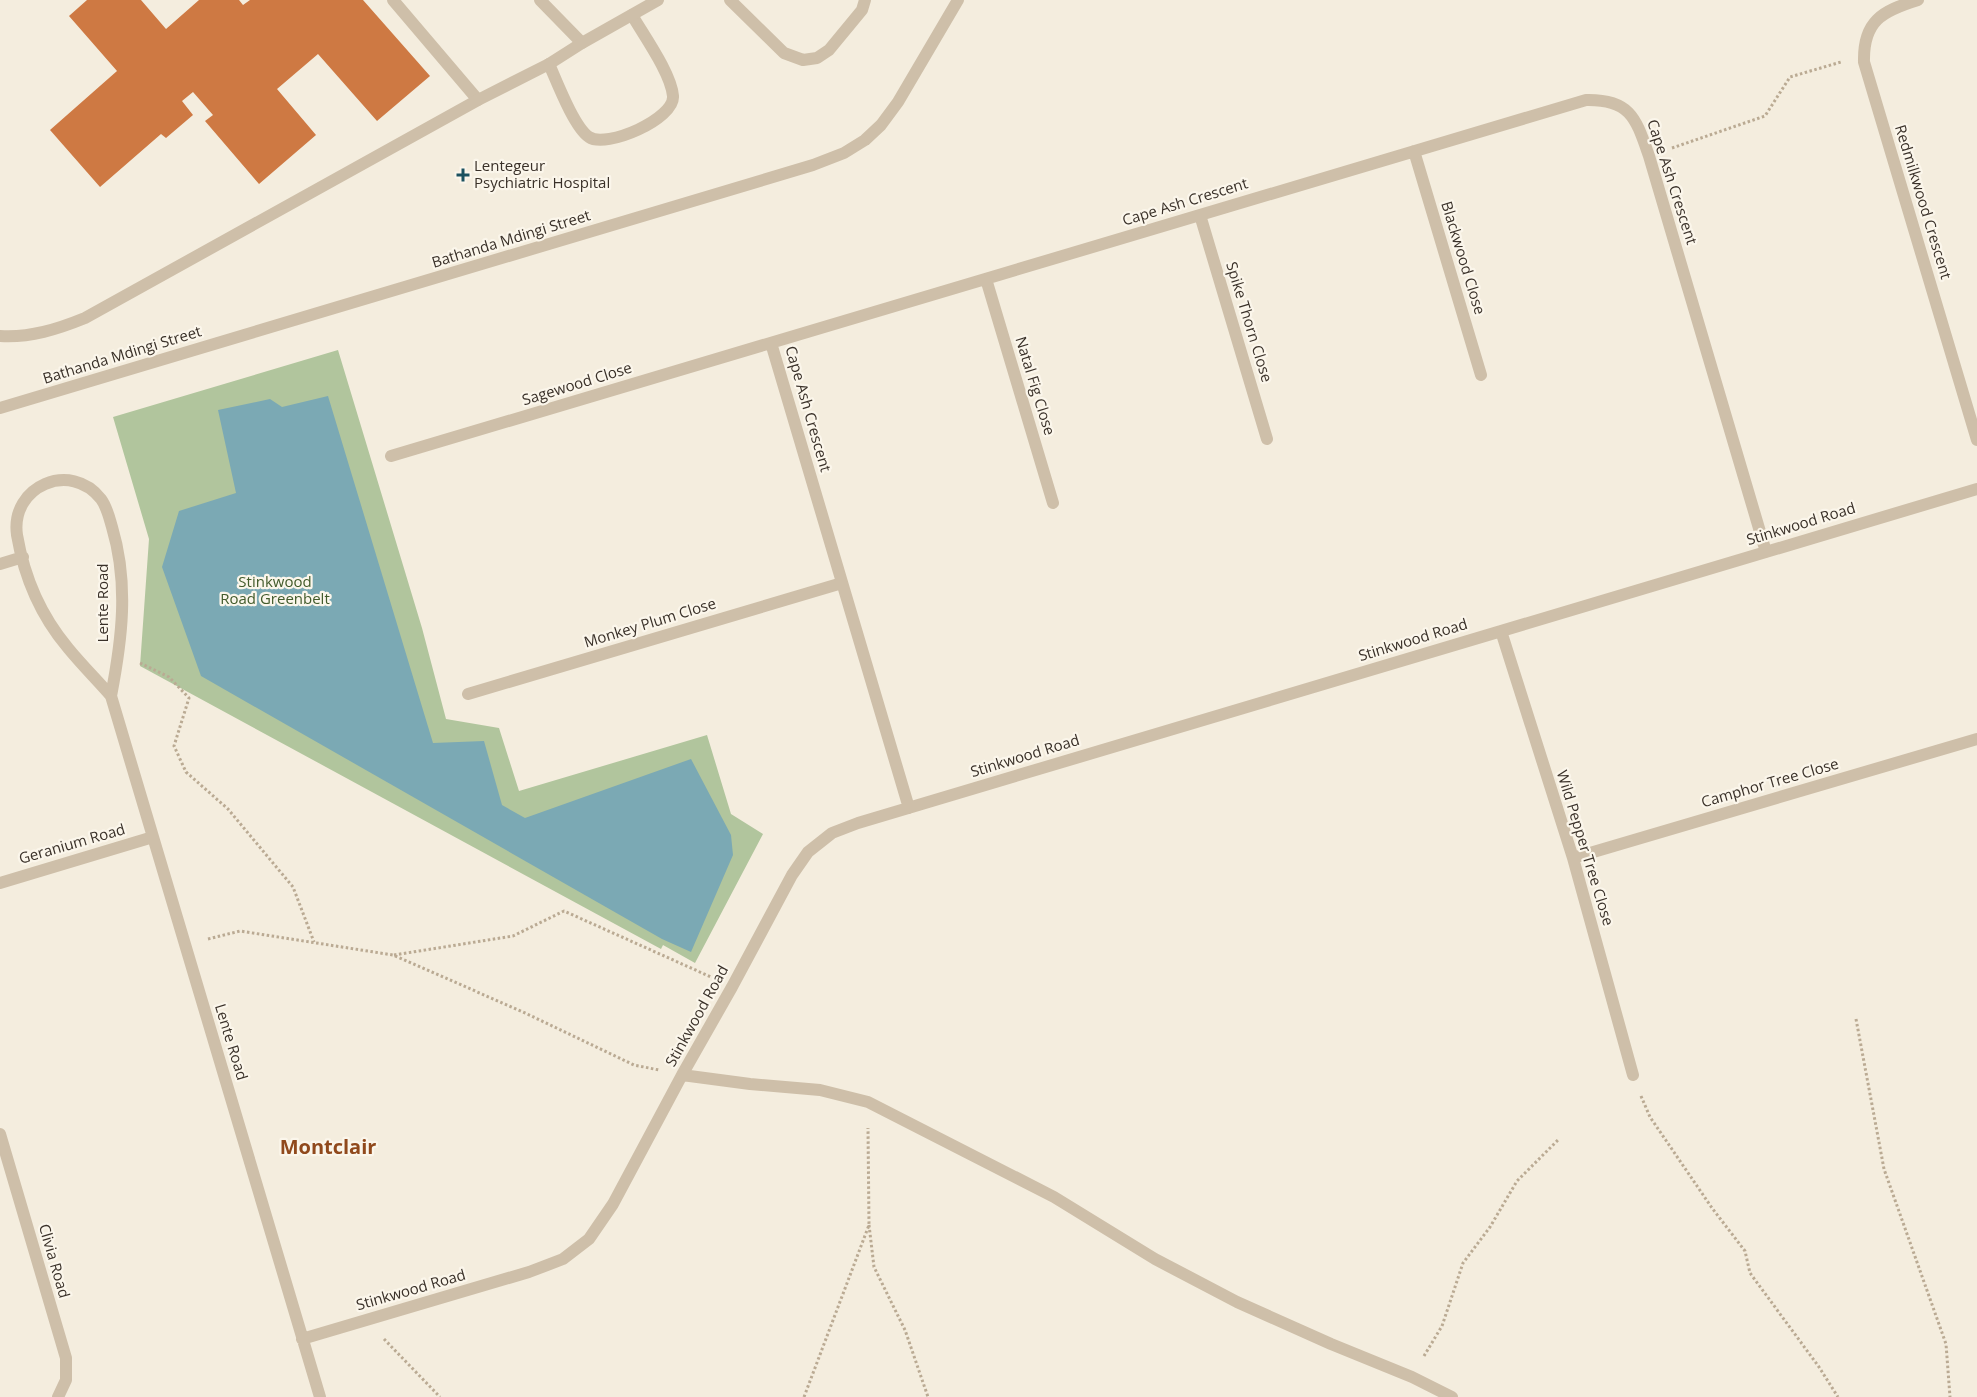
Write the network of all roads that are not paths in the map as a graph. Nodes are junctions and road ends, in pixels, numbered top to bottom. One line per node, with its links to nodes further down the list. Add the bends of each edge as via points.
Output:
1 (394, 0): 11 (street)
2 (540, 0): 9 (street)
3 (658, 0): 8 (street)
4 (730, 0): 5 (street, via 784,53 803,60 817,58 829,50 862,10)
5 (865, 0)
6 (958, 0): 18 (street, Bathanda Mdingi Street, via 881,126 844,153 813,166)
7 (1918, 0): 20 (street, Redmilkwood Crescent, via 1886,12 1876,20 1868,32 1864,62)
8 (632, 15): 9 (street); 10 (street, via 670,79 674,98 670,109 659,119 612,140 596,141 580,129)
9 (582, 43): 10 (street)
10 (549, 64): 11 (street)
11 (478, 100): 15 (street, via 85,318 40,332)
12 (1414, 151): 13 (street, Cape Ash Crescent); 17 (street, Blackwood Close); 24 (street, Cape Ash Crescent, via 1586,100 1603,100 1622,106 1636,120 1650,156)
13 (1200, 215): 14 (street, Cape Ash Crescent); 19 (street, Spike Thorn Close)
14 (986, 279): 16 (street, Cape Ash Crescent); 23 (street, Natal Fig Close)
15 (0, 336)
16 (772, 343): 21 (street, Sagewood Close); 27 (street, Cape Ash Crescent)
17 (1481, 375)
18 (0, 408)
19 (1267, 439)
20 (1977, 440)
21 (391, 456)
22 (1977, 489): 24 (street, Stinkwood Road)
23 (1053, 503)
24 (1766, 552): 28 (street, Stinkwood Road)
25 (23, 557): 26 (street); 30 (street, Lente Road, via 29,582 53,628); 30 (street, Lente Road, via 16,522 26,498 35,488 47,482 71,480 83,484 102,500 120,552 122,621)
26 (0, 564)
27 (842, 583): 29 (street, Monkey Plum Close); 32 (street, Cape Ash Crescent)
28 (1501, 631): 32 (street, Stinkwood Road); 34 (street, Wild Pepper Tree Close)
29 (468, 694)
30 (111, 696): 33 (street, Lente Road)
31 (1977, 739): 34 (street, Camphor Tree Close)
32 (909, 808): 36 (street, Stinkwood Road, via 832,833 808,852 792,875)
33 (153, 837): 35 (street, Geranium Road); 39 (street, Lente Road)
34 (1573, 858): 37 (street, Wild Pepper Tree Close)
35 (0, 883)
36 (682, 1075): 39 (street, Stinkwood Road, via 613,1204 589,1239 563,1259); 42 (street, via 820,1090 868,1102 1054,1197 1155,1259 1237,1302)
37 (1632, 1075)
38 (0, 1134): 40 (street, Clivia Road, via 66,1358 66,1380)
39 (302, 1339): 41 (street, Lente Road)
40 (58, 1397)
41 (320, 1397)
42 (1452, 1397)

